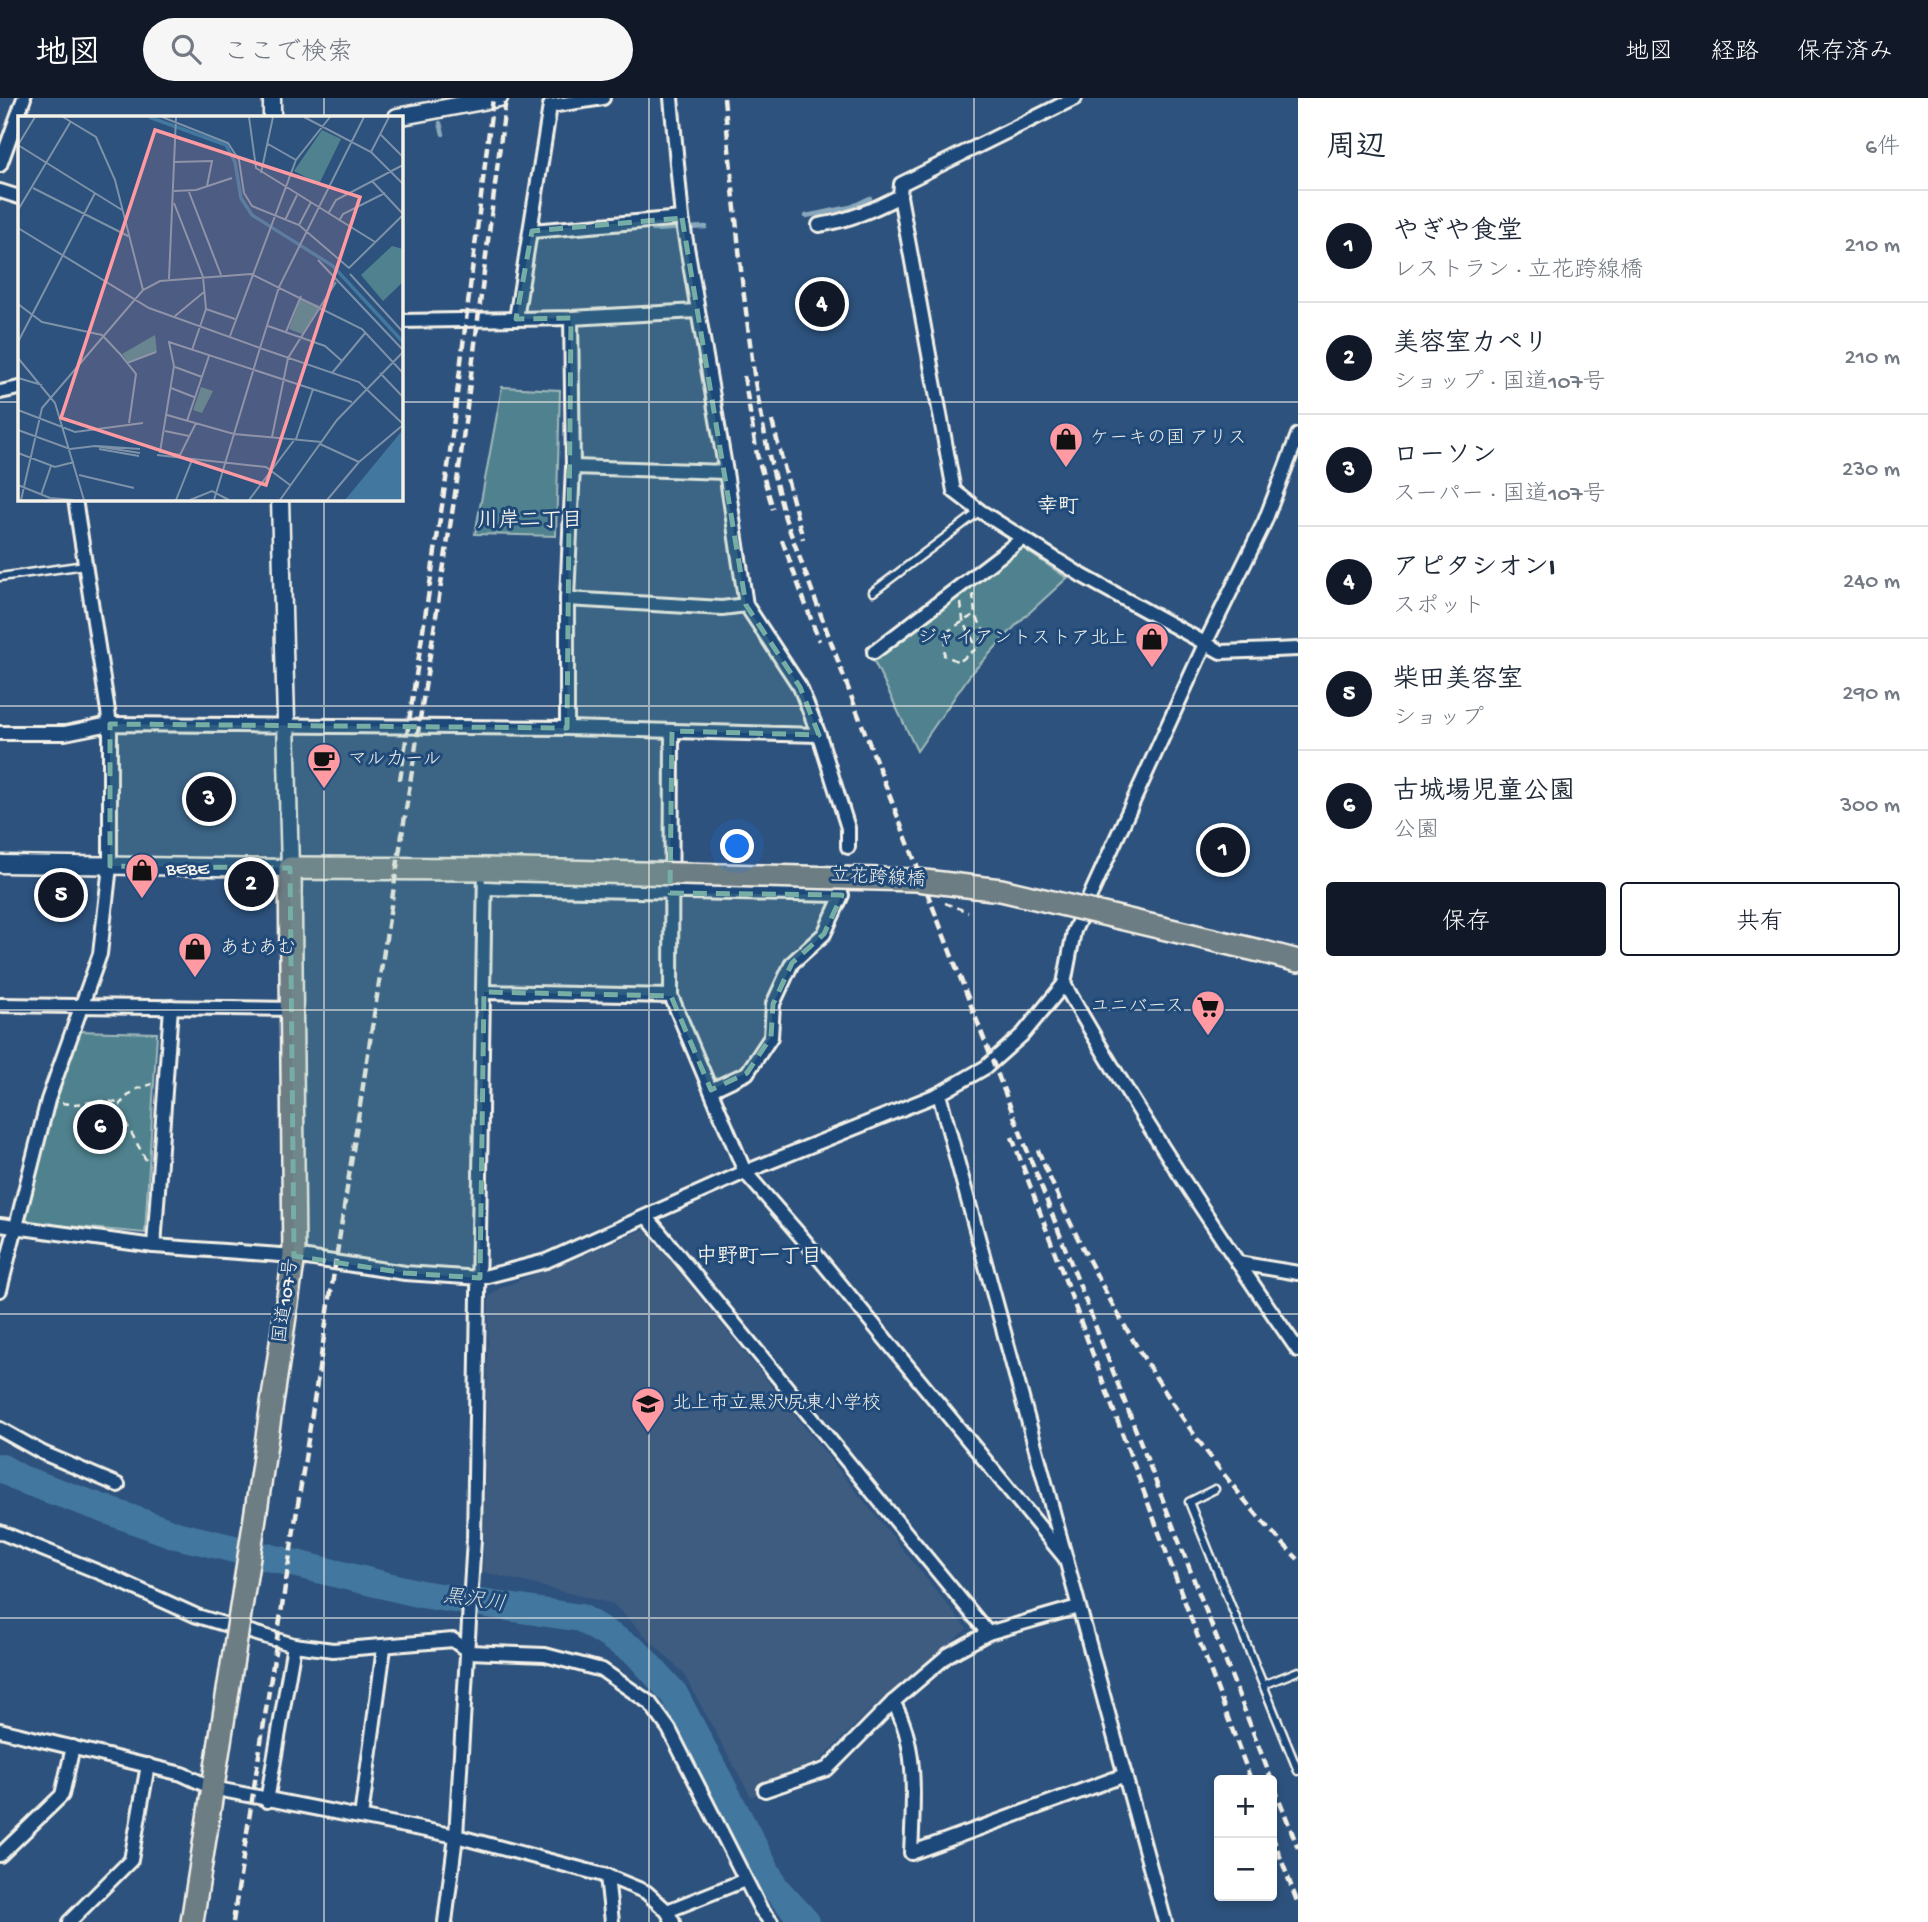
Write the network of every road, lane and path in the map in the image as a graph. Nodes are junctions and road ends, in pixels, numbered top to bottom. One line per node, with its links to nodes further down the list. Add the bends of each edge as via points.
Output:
1 (24, 98): 10 (street)
2 (272, 98): 8 (street)
3 (499, 98): 7 (street)
4 (603, 98): 16 (street, via 550,106)
5 (671, 98): 14 (street)
6 (1075, 98): 12 (street, via 901,184)
7 (468, 101): 9 (street)
8 (272, 116)
9 (401, 116)
10 (0, 165)
11 (0, 191): 13 (street)
12 (900, 196): 15 (street, via 852,220); 28 (street, via 954,491)
13 (18, 197)
14 (682, 218): 16 (street); 17 (street)
15 (819, 225)
16 (532, 231): 19 (street)
17 (697, 311): 18 (street); 25 (street)
18 (570, 318): 19 (street); 24 (street)
19 (516, 319): 20 (street)
20 (402, 321)
21 (18, 388): 22 (street)
22 (0, 393)
23 (1298, 435): 38 (street, via 1265,521)
24 (573, 467): 25 (street); 34 (street)
25 (726, 472): 35 (street)
26 (75, 500): 30 (street)
27 (280, 500): 43 (street)
28 (980, 511): 29 (street); 33 (lane)
29 (1022, 539): 31 (street); 38 (street)
30 (85, 565): 32 (lane); 42 (street)
31 (977, 573): 36 (path); 41 (street)
32 (0, 577)
33 (873, 592)
34 (567, 599): 35 (street); 44 (street)
35 (746, 605): 47 (street, via 800,687)
36 (975, 614): 37 (path); 39 (path, via 985,633)
37 (963, 620): 39 (path); 39 (path, via 948,631 944,655 959,662)
38 (1206, 642): 40 (street, via 1221,652); 55 (street, via 1074,931)
39 (977, 648)
40 (1298, 649)
41 (874, 652)
42 (110, 724): 43 (street); 46 (street, via 65,733); 50 (street)
43 (286, 725): 44 (street); 51 (street)
44 (567, 728): 45 (street)
45 (672, 731): 47 (street); 53 (street)
46 (0, 733)
47 (819, 735): 48 (street, via 848,828)
48 (848, 847)
49 (0, 864): 50 (street)
50 (110, 866): 51 (street); 59 (street, via 100,954)
51 (290, 868): 52 (highway); 61 (highway, 国道107号)
52 (485, 879): 53 (street); 54 (highway, 立花跨線橋, bridge, via 916,880 1001,890); 56 (street)
53 (670, 893): 57 (street); 63 (street, via 842,895 824,934 792,963 773,1004 771,1037 747,1073)
54 (1298, 961)
55 (1064, 984): 64 (street, via 1000,1056); 74 (street, via 1113,1070)
56 (484, 992): 57 (street); 76 (street)
57 (671, 996): 63 (street)
58 (0, 1005): 59 (street)
59 (81, 1006): 60 (street); 65 (street)
60 (171, 1007): 61 (street); 62 (street)
61 (294, 1009): 73 (highway, 国道107号)
62 (164, 1079): 66 (path, via 134,1090); 72 (street)
63 (710, 1090): 68 (street)
64 (939, 1094): 68 (street); 83 (street)
65 (48, 1100): 66 (path, via 74,1105 103,1098); 71 (street)
66 (120, 1104): 67 (path)
67 (146, 1160)
68 (745, 1172): 69 (street); 83 (street)
69 (647, 1217): 76 (street, via 546,1261); 85 (street)
70 (0, 1225): 71 (street)
71 (15, 1227): 72 (street); 77 (street)
72 (154, 1246): 73 (street)
73 (294, 1256): 76 (street, via 405,1273); 97 (highway, 国道107号, bridge)
74 (1238, 1264): 75 (street); 78 (street)
75 (1298, 1273)
76 (480, 1278): 88 (street)
77 (0, 1290)
78 (1298, 1350)
79 (0, 1429): 80 (street)
80 (118, 1485)
81 (1215, 1489): 90 (lane, via 1189,1502)
82 (0, 1532): 86 (street, via 197,1616)
83 (1066, 1559): 84 (street)
84 (1078, 1607): 85 (street); 96 (street)
85 (988, 1633): 91 (street, via 948,1655)
86 (294, 1645): 87 (street, via 333,1650); 99 (street)
87 (384, 1648): 88 (street, via 453,1640); 100 (street)
88 (469, 1652): 101 (street); 104 (street, via 545,1656 603,1670 650,1703 669,1729)
89 (1298, 1671): 90 (lane)
90 (1263, 1685): 95 (lane)
91 (893, 1702): 96 (street, via 906,1723 913,1799 911,1853); 98 (street, via 827,1769)
92 (0, 1730): 93 (street)
93 (73, 1747): 94 (street); 102 (street, via 62,1795)
94 (148, 1765): 97 (street); 106 (street, via 131,1860)
95 (1298, 1770)
96 (1125, 1775): 111 (street)
97 (212, 1788): 99 (street); 107 (highway, 国道107号)
98 (765, 1790)
99 (267, 1801): 100 (street)
100 (361, 1817): 101 (street)
101 (456, 1836): 103 (street); 108 (street)
102 (0, 1856)
103 (607, 1876): 105 (street, via 646,1892); 109 (street)
104 (745, 1880): 105 (street); 110 (street)
105 (670, 1916)
106 (69, 1922)
107 (192, 1922)
108 (445, 1922)
109 (612, 1922)
110 (771, 1922)
111 (1165, 1922)

